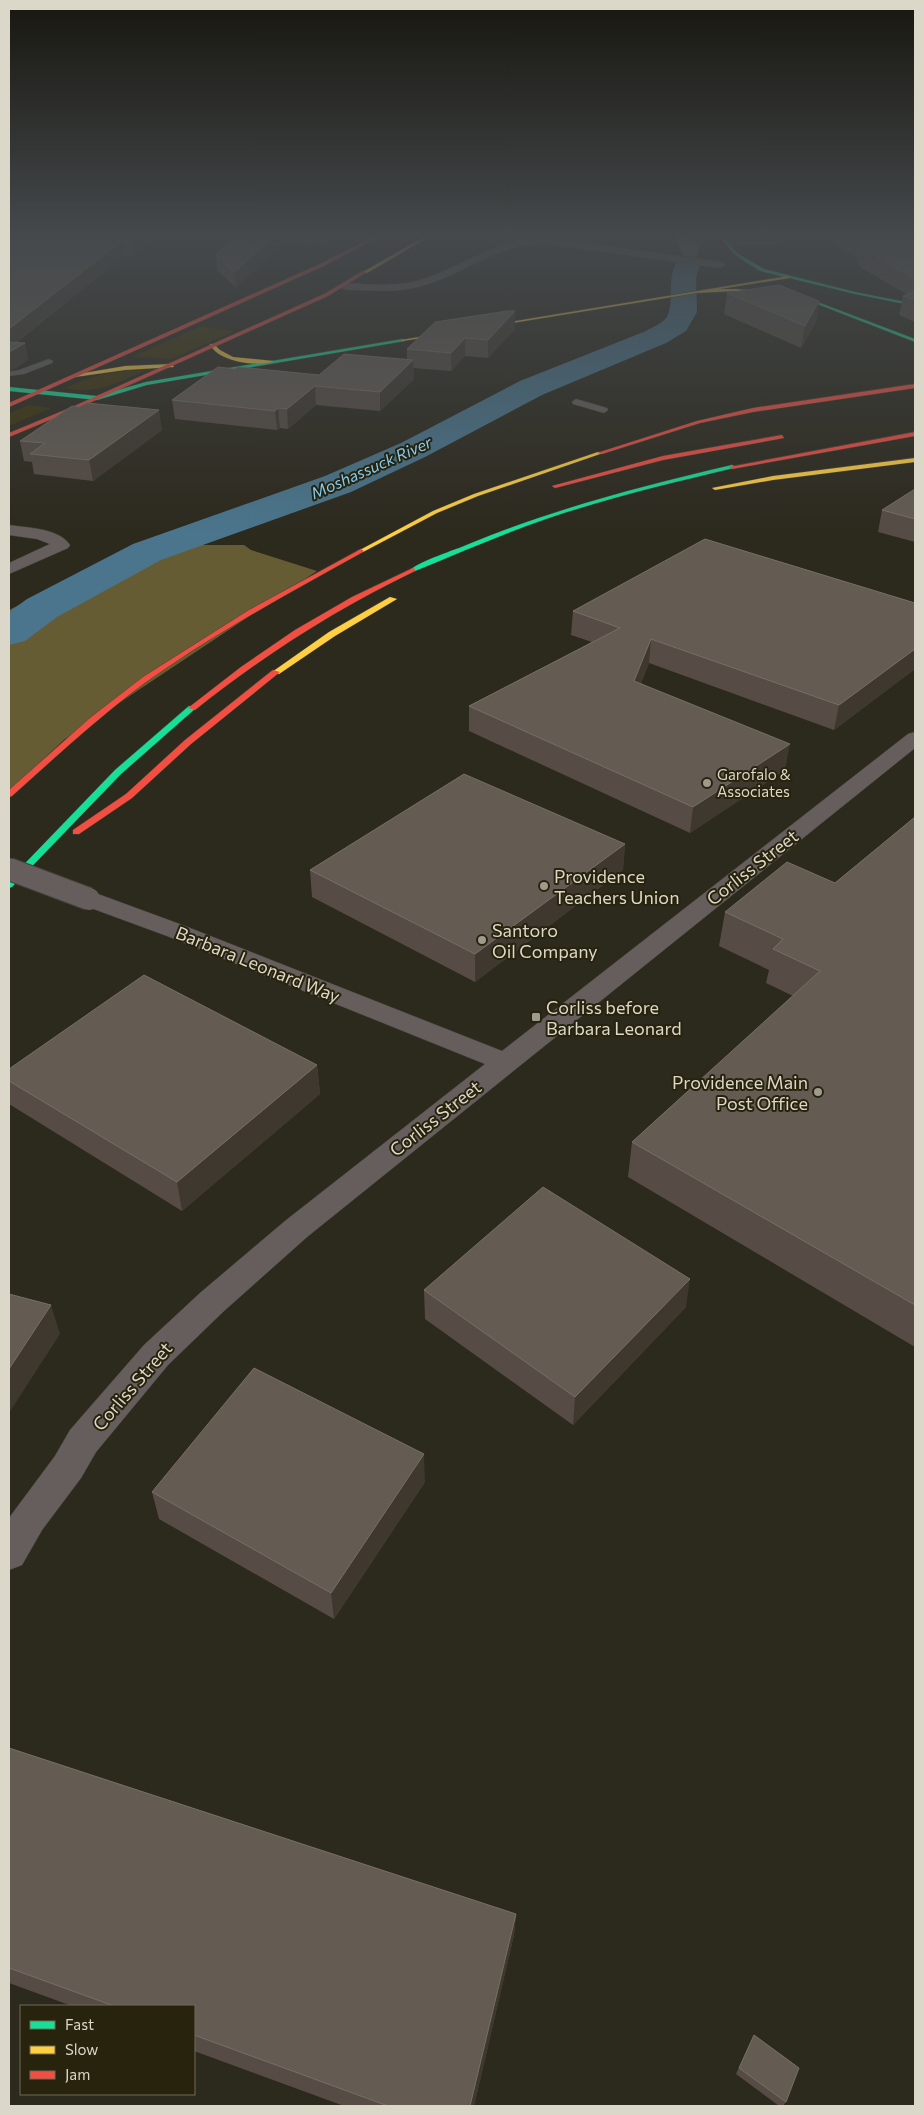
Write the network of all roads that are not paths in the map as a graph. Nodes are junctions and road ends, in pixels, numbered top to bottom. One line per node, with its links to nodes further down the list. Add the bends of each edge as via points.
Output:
1 (162, 336): 11 (main road)
2 (234, 336): 6 (main road)
3 (429, 336): 8 (main road)
4 (902, 336): 5 (main road)
5 (915, 341)
6 (212, 345): 8 (main road, via 224,357); 9 (main road)
7 (49, 361): 10 (lane)
8 (271, 362): 9 (main road); 15 (main road, via 140,386)
9 (166, 366): 11 (main road); 15 (main road)
10 (9, 374)
11 (75, 375): 14 (main road)
12 (915, 386): 28 (main road, via 753,410 699,422 618,447 443,509)
13 (9, 389): 14 (main road)
14 (38, 392): 15 (main road); 17 (main road)
15 (97, 398): 20 (main road)
16 (576, 402): 18 (lane)
17 (9, 404)
18 (604, 410)
19 (915, 434): 32 (main road, via 742,464 625,491 511,528 399,576 298,631 210,693 130,761)
20 (9, 435)
21 (793, 436): 23 (main road, via 663,458)
22 (915, 460): 24 (main road)
23 (547, 488)
24 (699, 491)
25 (9, 530): 27 (street, via 59,541 62,545)
26 (426, 530): 28 (main road)
27 (9, 569)
28 (315, 576): 31 (main road, via 257,607 144,680 89,723)
29 (404, 593): 32 (main road, via 291,661 199,732 129,796)
30 (915, 738): 34 (street, Corliss Street)
31 (9, 794)
32 (20, 865): 33 (main road); 34 (street, Barbara Leonard Way, bridge, via 89,899)
33 (9, 885)
34 (505, 1062): 35 (street, Corliss Street, via 296,1229 156,1355 83,1441)
35 (9, 1552)

